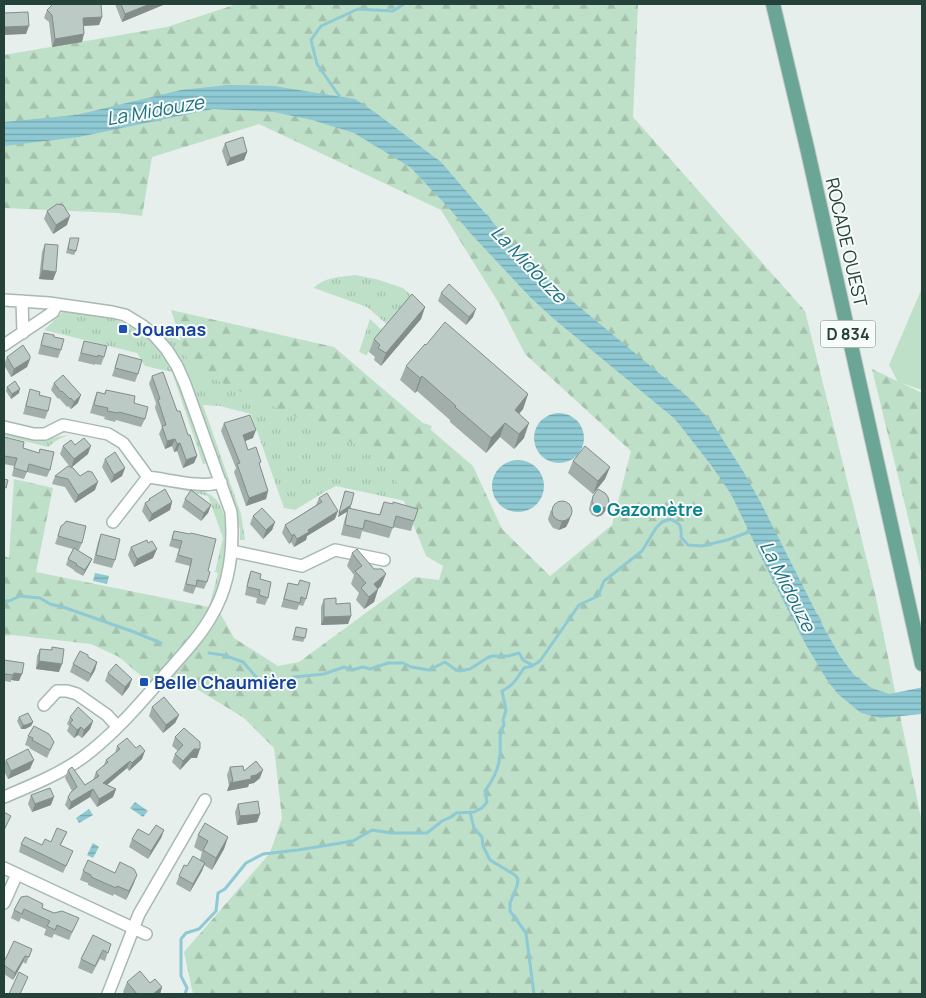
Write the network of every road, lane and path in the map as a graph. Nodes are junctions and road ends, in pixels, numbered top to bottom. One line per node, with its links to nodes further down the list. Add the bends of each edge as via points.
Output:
1 (773, 4): 13 (main road, ROCADE OUEST / D 834)
2 (4, 300): 3 (street)
3 (22, 301): 4 (street); 5 (street)
4 (56, 304): 5 (street, via 53,312); 9 (street, via 125,315 154,335 177,366 190,394)
5 (23, 332): 6 (street)
6 (4, 345)
7 (4, 427): 8 (street, via 34,434 45,434 63,426 108,434 123,443)
8 (148, 477): 9 (street, via 196,484); 10 (street)
9 (221, 482): 11 (street, via 231,512)
10 (113, 522)
11 (232, 550): 12 (street, via 302,566 335,550); 15 (street, via 228,574 212,615 196,639)
12 (384, 560)
13 (922, 664)
14 (44, 706): 15 (street, via 57,691 68,691 107,714)
15 (117, 726): 16 (street, via 81,759)
16 (4, 797)
17 (205, 800): 21 (street, via 139,914)
18 (4, 868): 19 (street)
19 (17, 874): 20 (street); 21 (street)
20 (4, 903)
21 (134, 929): 22 (street); 23 (street)
22 (146, 934)
23 (108, 994)

